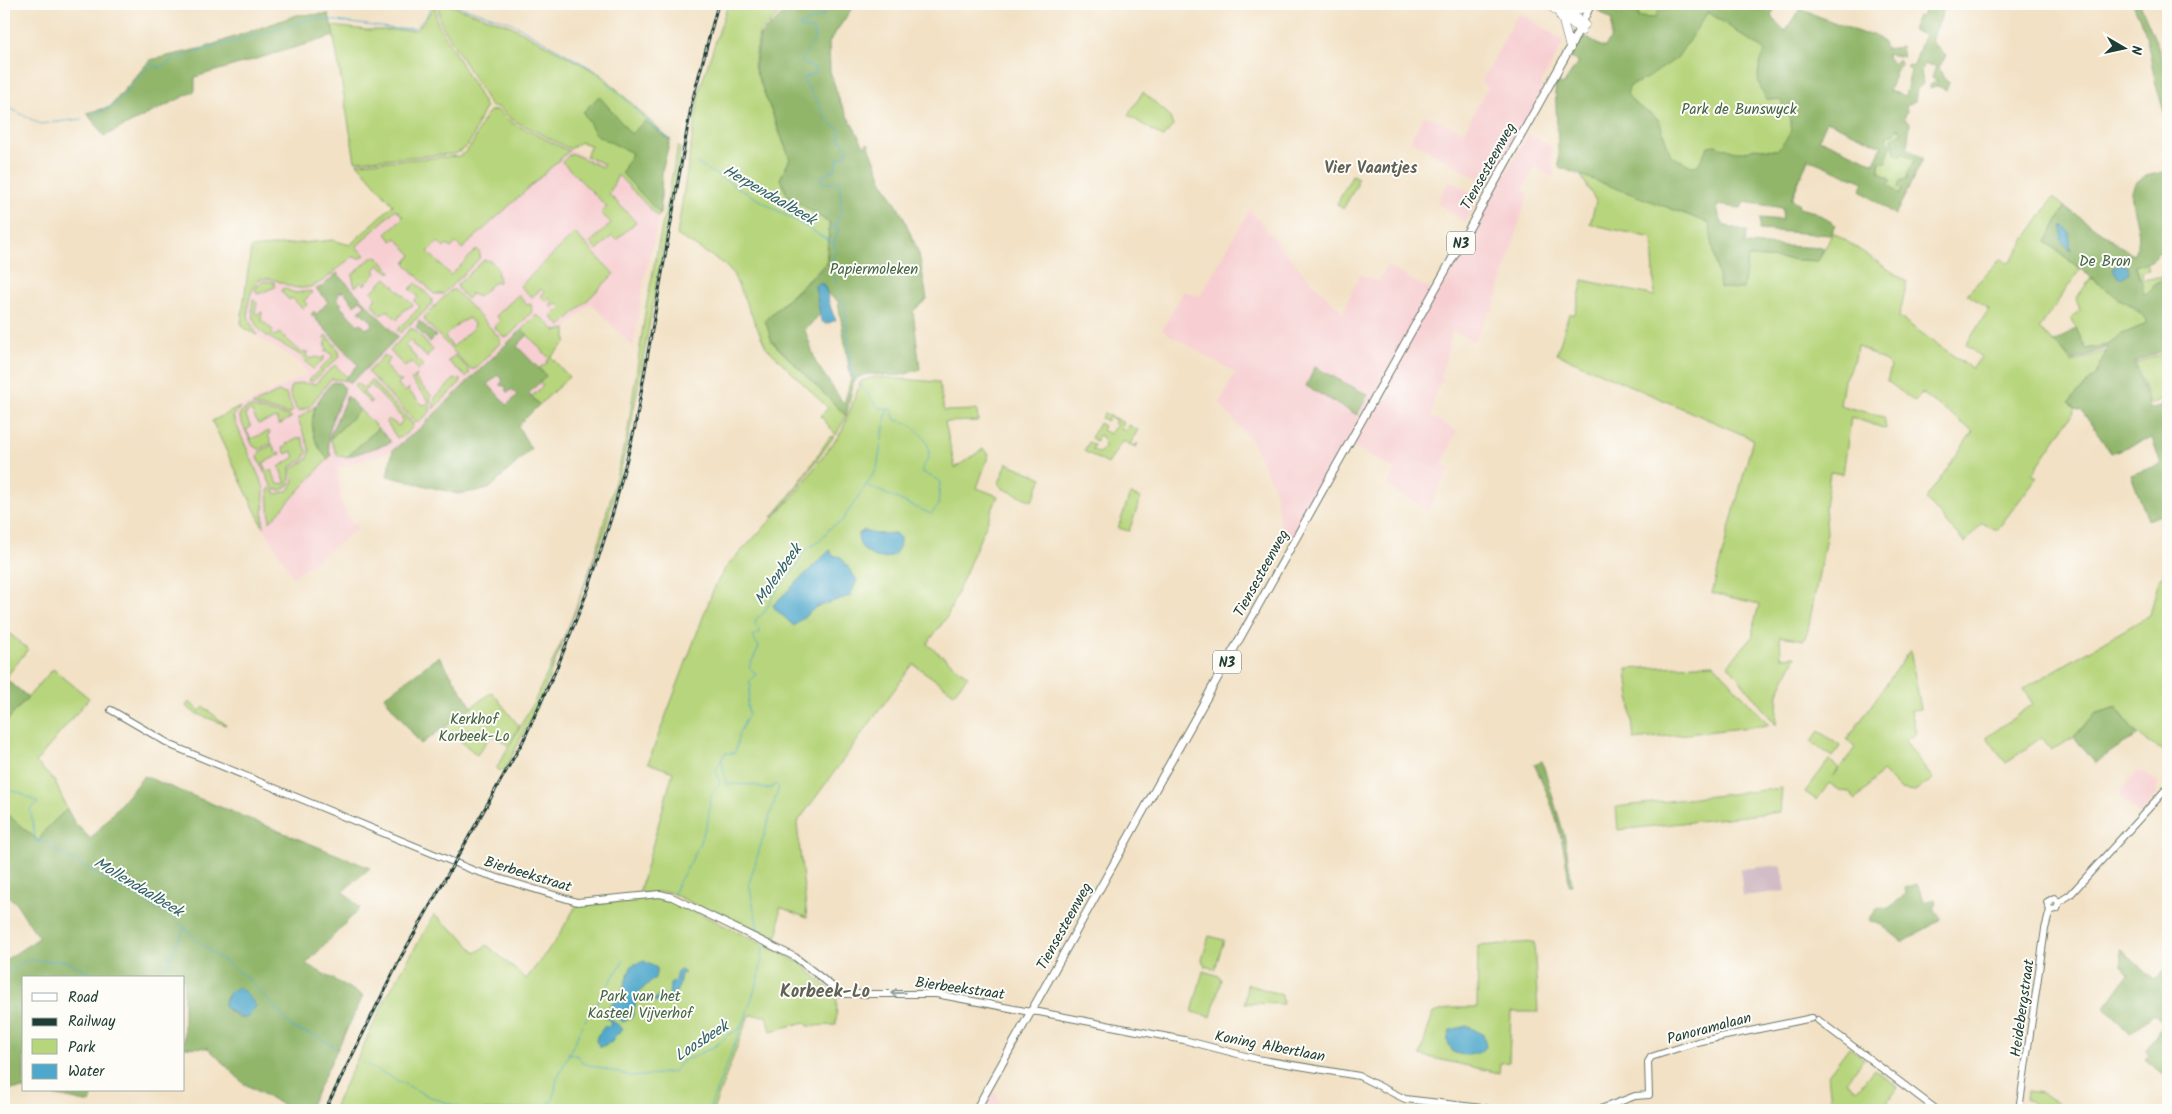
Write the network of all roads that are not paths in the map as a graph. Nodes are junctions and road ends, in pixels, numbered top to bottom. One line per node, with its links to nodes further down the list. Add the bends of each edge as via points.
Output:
1 (1548, 4): 3 (highway)
2 (1592, 4): 3 (highway, via 1578,10); 4 (main road, Tiensesteenweg / N3)
3 (1559, 6): 4 (highway); 5 (highway)
4 (1581, 26): 5 (main road, Tiensesteenweg / N3)
5 (1570, 48): 10 (main road, Tiensesteenweg / N3)
6 (111, 710): 10 (street, Bierbeekstraat, one-way to 6, via 936,994 848,996 839,993 795,957 667,896 577,902 475,870 173,746)
7 (2168, 787): 8 (street)
8 (2060, 902): 9 (street, via 2057,909); 9 (street, via 2049,899)
9 (2050, 910): 15 (street, Heidebergstraat)
10 (1032, 1011): 11 (main road, Tiensesteenweg / N3); 12 (street, Koning Albertlaan, via 1150,1033 1257,1059 1359,1076 1405,1099)
11 (976, 1110)
12 (1499, 1110)
13 (1598, 1110): 14 (street, Panoramalaan, via 1635,1096 1649,1095 1648,1062 1651,1057 1697,1042 1815,1019)
14 (1936, 1110)
15 (2019, 1110)

